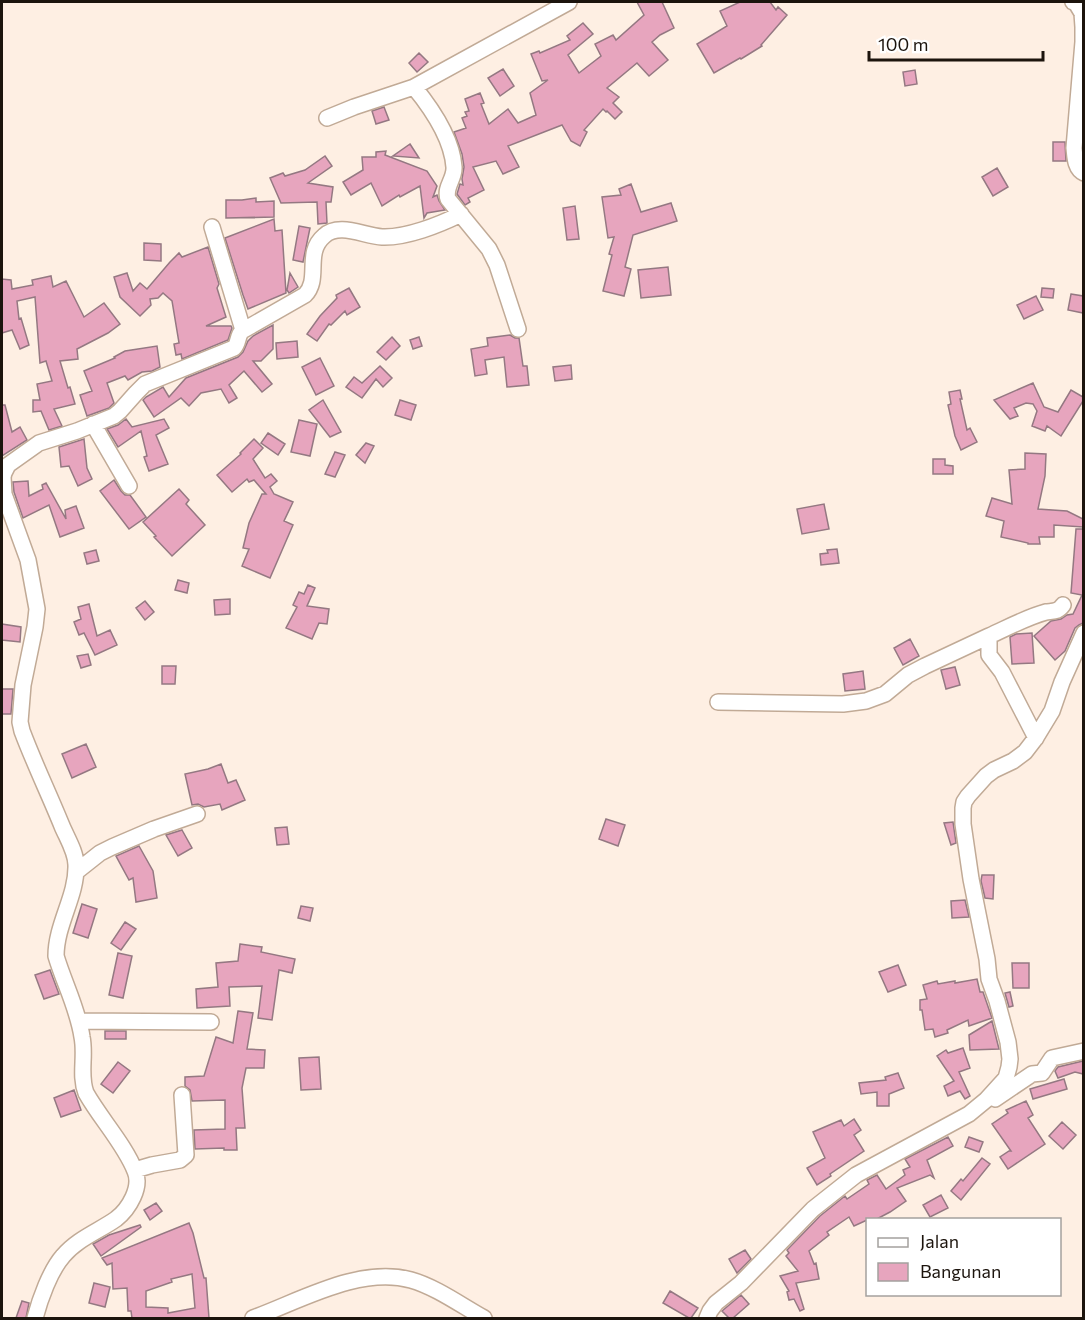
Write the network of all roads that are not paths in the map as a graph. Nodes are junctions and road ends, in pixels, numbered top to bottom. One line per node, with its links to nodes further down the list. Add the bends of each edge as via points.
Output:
1 (569, 2): 3 (street)
2 (1073, 2): 5 (street, via 1083,18 1074,148 1076,164)
3 (414, 87): 4 (street); 6 (street, via 448,138 454,169 447,196)
4 (327, 118)
5 (1083, 173)
6 (461, 214): 8 (street, via 495,261); 9 (street, via 395,237 350,230 329,232 313,253 309,291)
7 (212, 227): 9 (street)
8 (518, 329)
9 (243, 330): 10 (street, via 234,348 146,384 114,416)
10 (93, 424): 11 (street); 12 (street, via 39,443 15,459 4,473)
11 (129, 486)
12 (3, 494): 19 (street, via 28,560 36,609 20,722 75,856)
13 (1063, 605): 15 (street, via 1059,610)
14 (1083, 633): 17 (street, via 1052,711)
15 (989, 636): 16 (street, via 925,666 885,694 866,701); 17 (street, via 989,655)
16 (718, 702)
17 (1036, 738): 24 (street, via 1025,752 986,776 964,802 971,879 989,979 1010,1059 1008,1072 998,1088 969,1114)
18 (198, 814): 19 (street, via 112,847)
19 (76, 872): 20 (street, via 59,930 56,956)
20 (79, 1021): 21 (street); 25 (street, via 86,1093)
21 (211, 1022)
22 (1083, 1051): 24 (street, via 1052,1058 1042,1073 1032,1074 964,1120)
23 (182, 1095): 25 (street, via 186,1155 180,1160)
24 (948, 1125): 29 (street, via 856,1175 813,1209 741,1283 716,1303)
25 (135, 1170): 26 (street, via 137,1187 129,1204 117,1218 64,1254 53,1270)
26 (35, 1318)
27 (253, 1318): 28 (street, via 340,1284 388,1277 431,1288)
28 (484, 1318)
29 (707, 1318)

